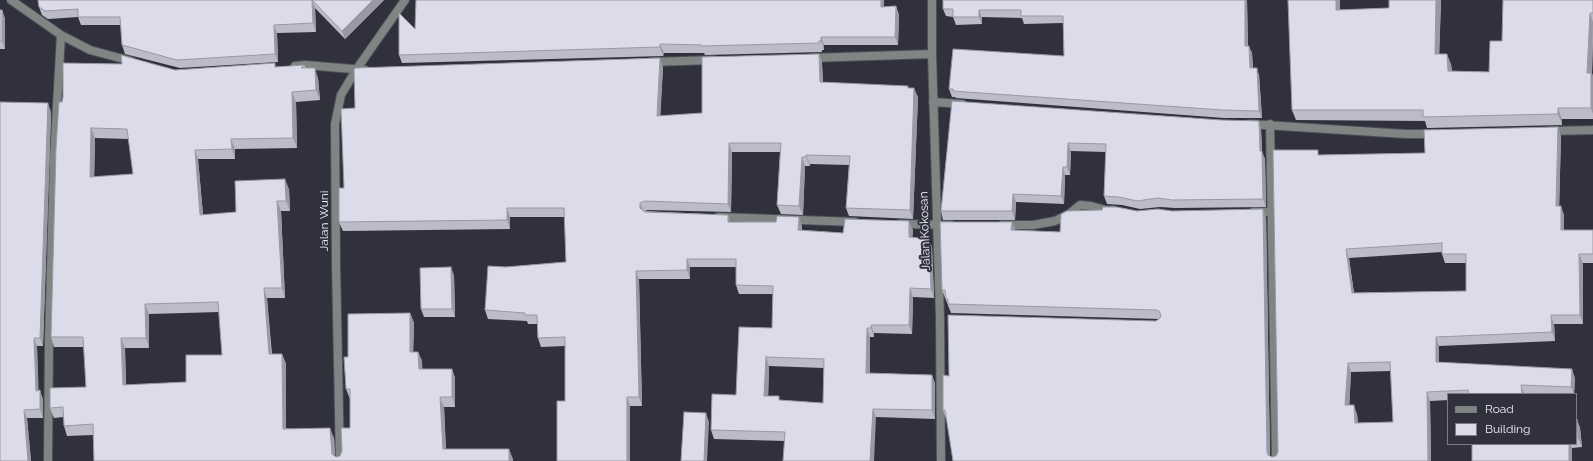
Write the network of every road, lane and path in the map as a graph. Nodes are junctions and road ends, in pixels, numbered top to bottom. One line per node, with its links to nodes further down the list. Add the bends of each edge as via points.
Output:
1 (11, 0): 4 (street)
2 (405, 0): 12 (street, Jalan Wuni)
3 (932, 0): 6 (street, Jalan Kokosan)
4 (23, 4): 5 (street)
5 (61, 35): 10 (street, via 90,50); 30 (street, via 54,158)
6 (932, 54): 7 (street); 14 (street, Jalan Kokosan)
7 (804, 58)
8 (724, 60): 9 (street)
9 (644, 62)
10 (140, 64)
11 (289, 66): 12 (street)
12 (356, 70): 13 (street); 31 (street, Jalan Wuni, via 341,95 335,124)
13 (372, 70)
14 (933, 102): 15 (street); 27 (street, Jalan Kokosan)
15 (973, 105)
16 (1239, 124): 17 (street)
17 (1270, 124): 20 (street, via 1406,134); 23 (street)
18 (1593, 130): 19 (street)
19 (1539, 131)
20 (1445, 133)
21 (1120, 210): 29 (street, via 1080,206 1055,221 1033,225)
22 (1243, 212): 23 (street)
23 (1272, 212): 33 (street)
24 (709, 217): 25 (street)
25 (866, 223)
26 (890, 224): 27 (street)
27 (937, 225): 28 (street); 32 (street, Jalan Kokosan, via 944,318)
28 (961, 225)
29 (992, 225)
30 (48, 461)
31 (340, 461)
32 (941, 461)
33 (1276, 461)

